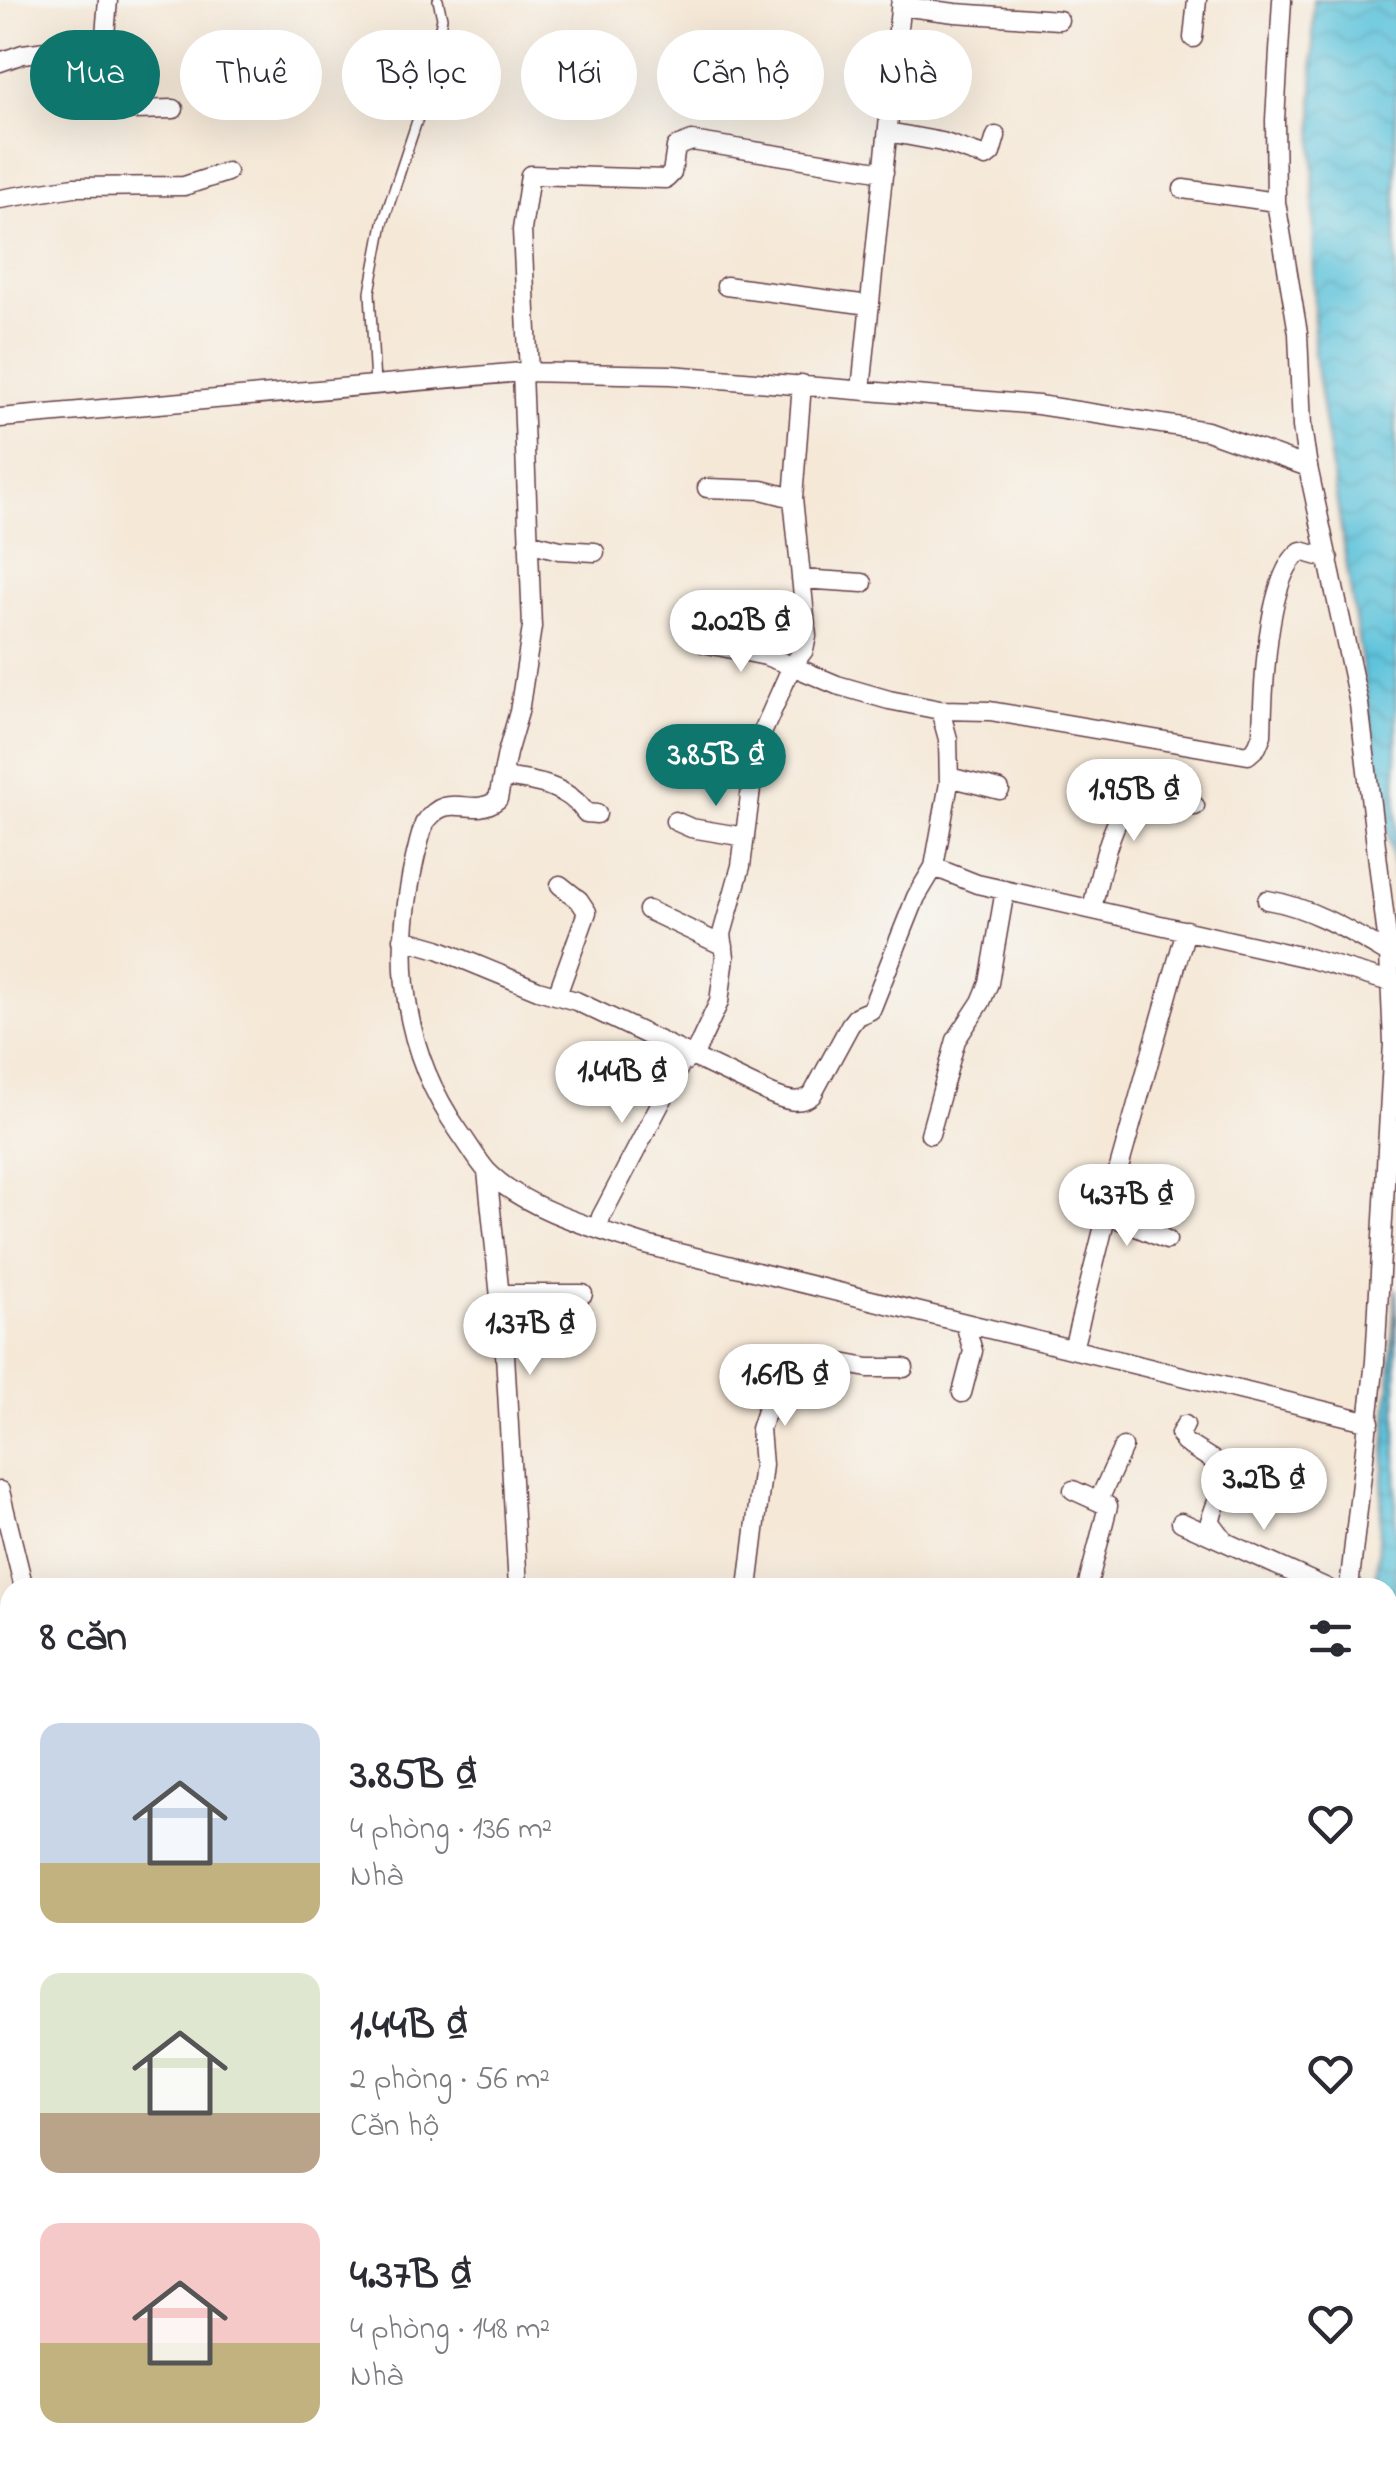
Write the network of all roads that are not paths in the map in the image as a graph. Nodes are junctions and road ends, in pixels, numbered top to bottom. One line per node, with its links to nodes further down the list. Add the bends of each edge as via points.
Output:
1 (108, 0): 7 (street)
2 (438, 0): 24 (lane, via 442,18 424,100 383,223 370,292)
3 (1197, 0): 8 (street)
4 (1282, 0): 19 (street)
5 (901, 3): 6 (street, via 955,14); 13 (street)
6 (1059, 20)
7 (106, 30)
8 (1193, 38)
9 (30, 53): 10 (street)
10 (0, 62)
11 (160, 109): 12 (street)
12 (174, 109)
13 (888, 132): 14 (street, via 986,157); 16 (street)
14 (996, 136)
15 (226, 172): 18 (street, via 184,186 74,187)
16 (884, 172): 21 (street); 22 (street, via 692,141 676,147 666,179 530,175 522,230)
17 (1182, 189): 19 (street)
18 (0, 199)
19 (1276, 202): 27 (street, via 1298,333)
20 (726, 286): 21 (street)
21 (869, 305): 25 (street)
22 (525, 372): 23 (street); 24 (street); 30 (street)
23 (802, 384): 25 (street); 29 (street)
24 (374, 385): 26 (street)
25 (861, 390): 27 (street, via 1038,405 1207,431)
26 (2, 412)
27 (1308, 467): 32 (street)
28 (707, 488): 29 (street)
29 (793, 498): 33 (street)
30 (528, 542): 31 (street); 38 (street, via 528,666)
31 (595, 552)
32 (1329, 559): 37 (street, via 1301,551 1288,565 1270,627 1262,735 1248,755 990,711); 54 (street, via 1359,704)
33 (801, 579): 34 (street); 36 (street, via 808,636)
34 (863, 583)
35 (703, 643): 36 (street)
36 (792, 666): 37 (street, via 870,696); 44 (street, via 759,745)
37 (940, 710): 39 (street)
38 (502, 777): 42 (street, via 564,790 586,813); 52 (street, via 494,804 442,806 424,824)
39 (949, 777): 40 (street); 45 (street)
40 (1000, 790)
41 (1195, 806): 49 (street, via 1142,791 1134,796 1108,840)
42 (596, 814)
43 (674, 821): 44 (street)
44 (746, 837): 53 (street)
45 (934, 867): 47 (street); 57 (street, via 871,1010 850,1025 809,1098 781,1098)
46 (560, 886): 56 (street, via 587,912)
47 (1005, 890): 49 (street); 58 (street, via 989,983 956,1040)
48 (1267, 900): 54 (street, via 1338,925)
49 (1092, 909): 51 (street)
50 (648, 910): 53 (street)
51 (1186, 930): 55 (street); 60 (street)
52 (403, 939): 56 (street); 59 (street, via 406,1003 421,1060 447,1114)
53 (724, 946): 57 (street, via 720,1002)
54 (1389, 954): 55 (street)
55 (1390, 982): 69 (street, via 1390,1097)
56 (557, 995): 57 (street)
57 (694, 1056): 61 (street, via 682,1064)
58 (930, 1134)
59 (488, 1172): 61 (street, via 534,1202); 63 (street)
60 (1106, 1214): 62 (street); 66 (street)
61 (598, 1229): 65 (street)
62 (1167, 1240)
63 (501, 1294): 64 (street); 78 (street)
64 (583, 1294)
65 (965, 1324): 66 (street); 68 (street, via 973,1351)
66 (1074, 1349): 69 (street)
67 (904, 1368): 79 (street, via 799,1355 779,1372 760,1429 763,1465)
68 (962, 1393)
69 (1370, 1422): 82 (street)
70 (1185, 1425): 76 (street, via 1184,1442 1232,1472 1232,1488 1210,1521)
71 (1124, 1446): 74 (street)
72 (1073, 1490): 74 (street)
73 (0, 1492): 77 (street)
74 (1100, 1500): 80 (street, via 1108,1510)
75 (1181, 1522): 76 (street)
76 (1225, 1542): 81 (street)
77 (22, 1578)
78 (517, 1578)
79 (749, 1578)
80 (1089, 1578)
81 (1304, 1578)
82 (1350, 1578)

